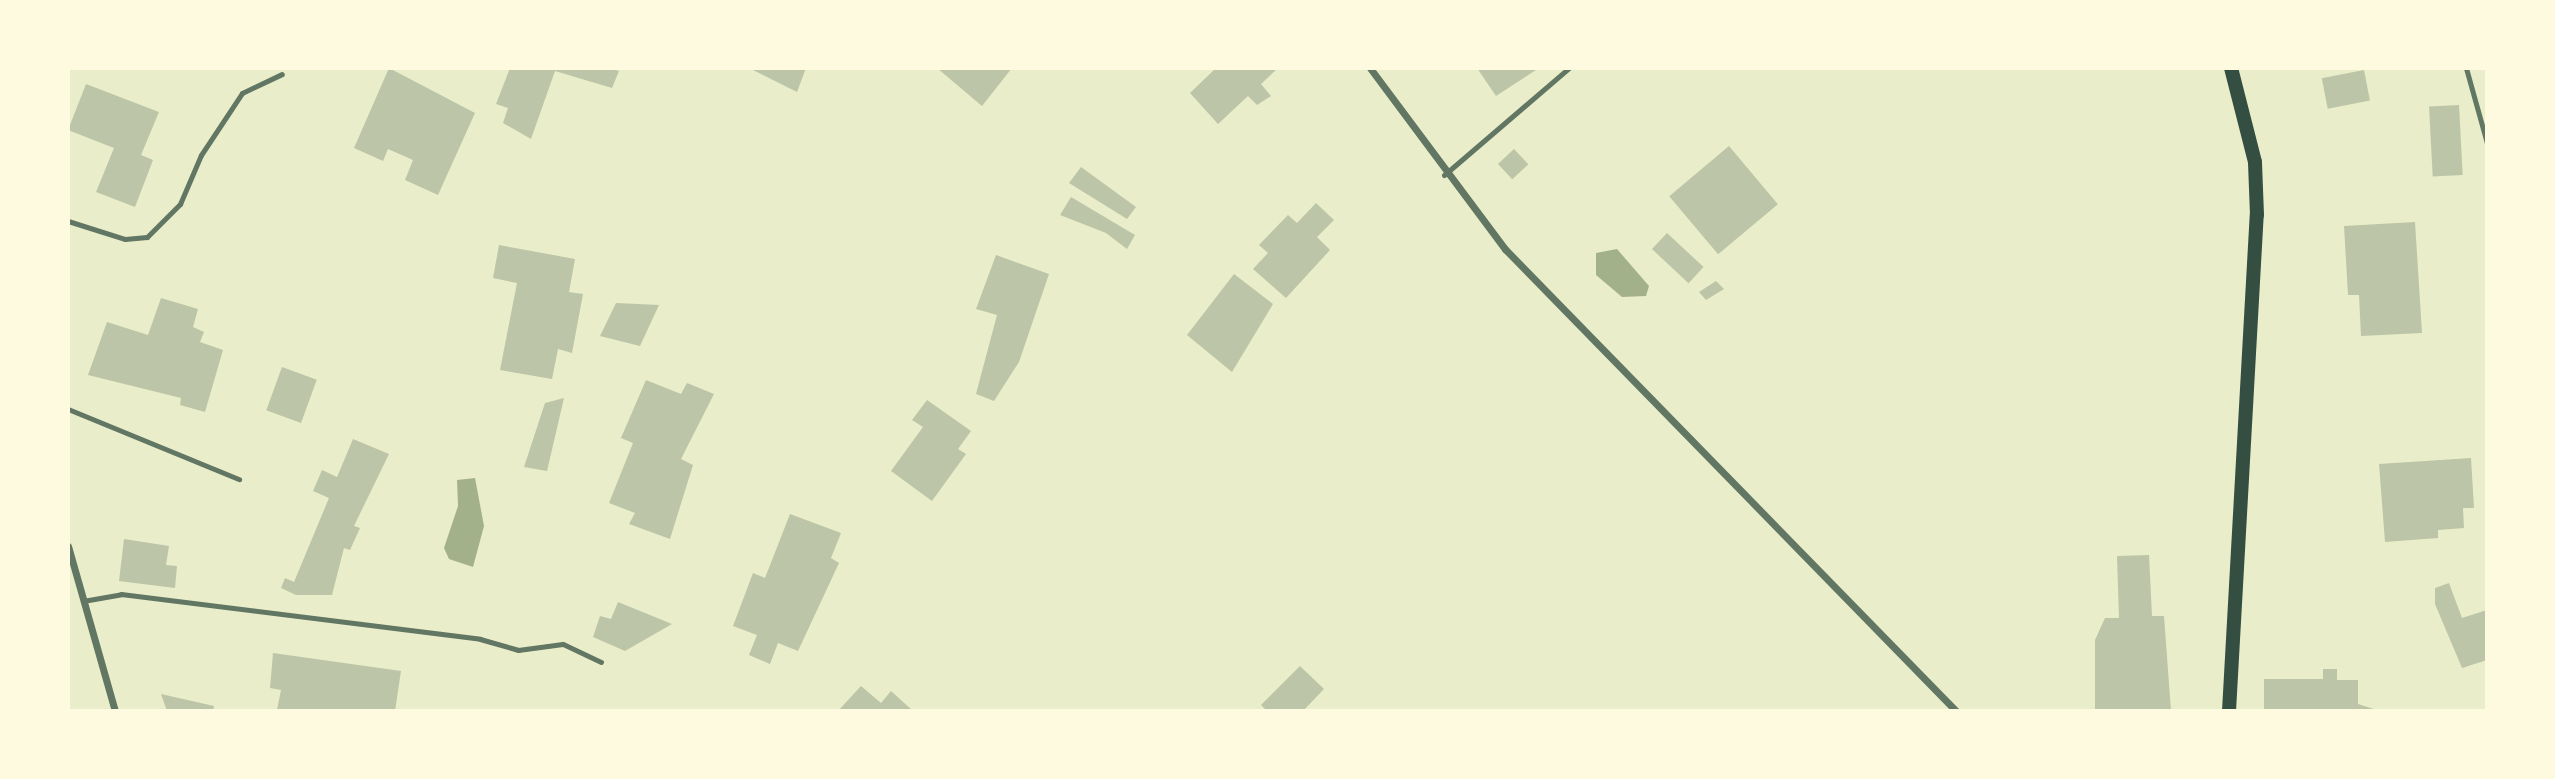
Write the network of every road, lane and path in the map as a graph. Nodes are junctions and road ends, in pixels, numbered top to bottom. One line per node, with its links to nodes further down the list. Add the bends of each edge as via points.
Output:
1 (1370, 68): 7 (street)
2 (1569, 68): 7 (lane)
3 (2231, 68): 16 (main road, via 2255,162 2258,215)
4 (2466, 68): 6 (lane)
5 (282, 74): 8 (lane, via 242,93 217,127 175,211 148,237 125,239)
6 (2487, 144)
7 (1444, 175): 15 (street, via 1505,249)
8 (68, 221)
9 (68, 409): 10 (lane)
10 (239, 479)
11 (68, 546): 12 (street)
12 (83, 601): 13 (lane, via 121,594 481,639 518,650 563,644); 14 (street)
13 (601, 662)
14 (115, 711)
15 (1956, 711)
16 (2229, 711)

